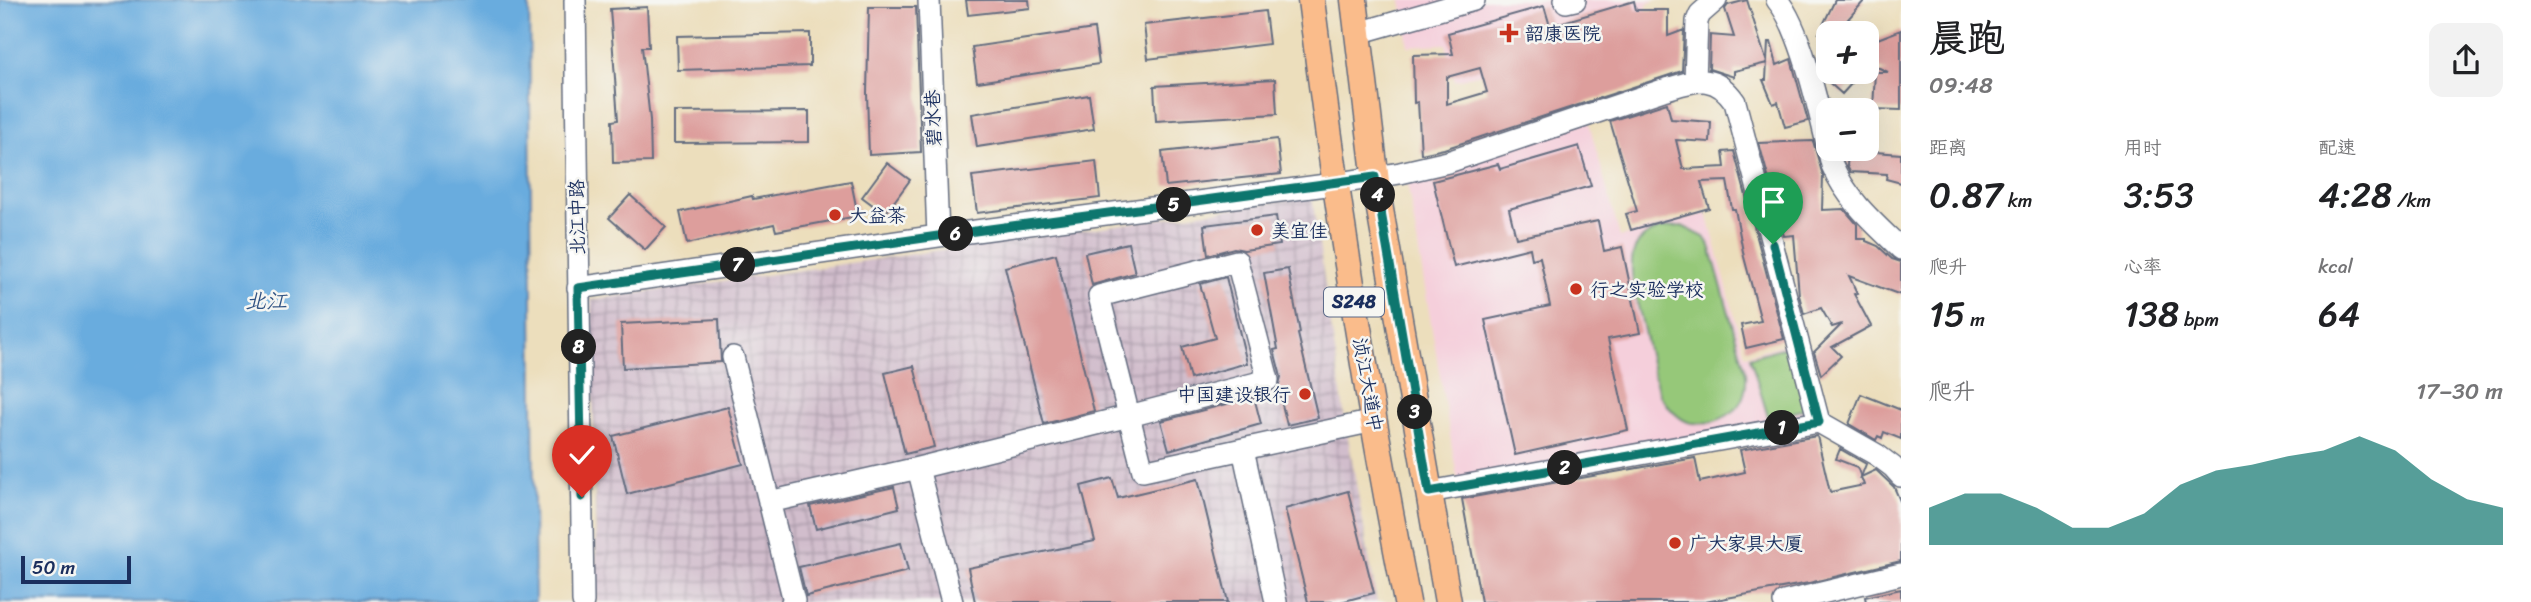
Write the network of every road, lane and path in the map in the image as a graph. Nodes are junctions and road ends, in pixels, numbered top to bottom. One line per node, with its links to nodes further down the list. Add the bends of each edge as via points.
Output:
1 (575, 0): 16 (street, 北江中路)
2 (929, 0): 14 (street, 碧水巷)
3 (1311, 0): 13 (main road, 浈江大道中 / S248)
4 (1354, 0): 10 (main road, S248)
5 (1474, 0): 10 (street)
6 (1565, 0): 7 (street)
7 (1575, 0)
8 (1716, 0): 11 (street, via 1697,22)
9 (1777, 0): 15 (street, via 1795,31 1839,182)
10 (1358, 33): 12 (main road, S248)
11 (1695, 81): 12 (street, via 1448,162); 20 (street, via 1714,82 1735,102)
12 (1375, 177): 13 (street); 24 (main road, S248)
13 (1334, 184): 14 (street); 19 (main road, 浈江大道中 / S248)
14 (938, 236): 16 (street)
15 (1901, 249)
16 (578, 288): 27 (street, 北江中路)
17 (733, 357): 25 (street)
18 (1129, 416): 18 (street, via 1099,296 1237,261 1268,380); 21 (street, via 1143,471); 22 (street)
19 (1374, 421): 21 (street); 31 (main road, 浈江大道中 / S248)
20 (1819, 422): 23 (street, via 1877,455); 24 (street)
21 (1243, 449): 30 (street)
22 (918, 468): 25 (street); 29 (street)
23 (1901, 477)
24 (1429, 492): 32 (main road, S248)
25 (769, 502): 28 (street)
26 (1901, 574): 33 (street)
27 (583, 602)
28 (792, 602)
29 (952, 602)
30 (1276, 602)
31 (1407, 602)
32 (1448, 602)
33 (1784, 602)

